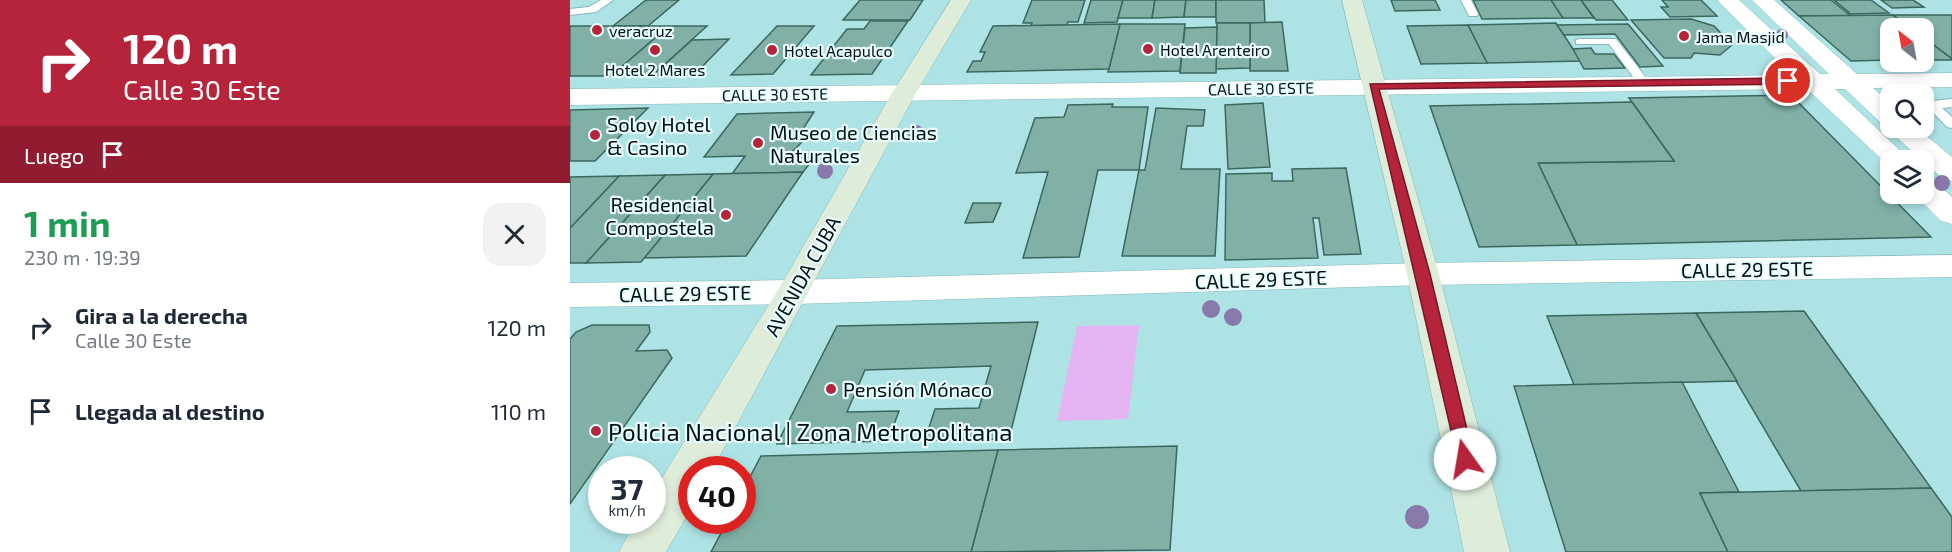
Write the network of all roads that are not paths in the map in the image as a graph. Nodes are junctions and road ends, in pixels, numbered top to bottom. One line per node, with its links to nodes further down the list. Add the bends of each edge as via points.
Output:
1 (608, 0): 7 (lane, via 592,10)
2 (961, 0): 15 (street, AVENIDA CUBA)
3 (1352, 0): 14 (street)
4 (1466, 0): 8 (lane)
5 (1727, 0): 11 (street)
6 (1762, 0): 12 (street)
7 (570, 12)
8 (1473, 14)
9 (1580, 42): 13 (lane, via 1612,41)
10 (1952, 80): 12 (street, CALLE 30 ESTE)
11 (1812, 81): 12 (street, CALLE 30 ESTE); 13 (street, CALLE 30 ESTE); 21 (street)
12 (1849, 81): 18 (street)
13 (1644, 83): 14 (street, CALLE 30 ESTE)
14 (1373, 86): 15 (street, CALLE 30 ESTE); 26 (street)
15 (904, 93): 16 (street, CALLE 30 ESTE); 27 (street, AVENIDA CUBA)
16 (570, 97)
17 (1952, 103): 19 (lane, via 1932,105)
18 (1880, 108)
19 (1952, 124)
20 (1913, 138): 22 (street)
21 (1885, 150)
22 (1952, 172)
23 (1934, 197): 24 (street)
24 (1952, 214)
25 (1952, 266): 26 (street, CALLE 29 ESTE)
26 (1423, 274): 27 (street, CALLE 29 ESTE); 30 (street)
27 (794, 292): 28 (street, CALLE 29 ESTE); 29 (street, AVENIDA CUBA)
28 (570, 294)
29 (642, 552)
30 (1487, 552)

